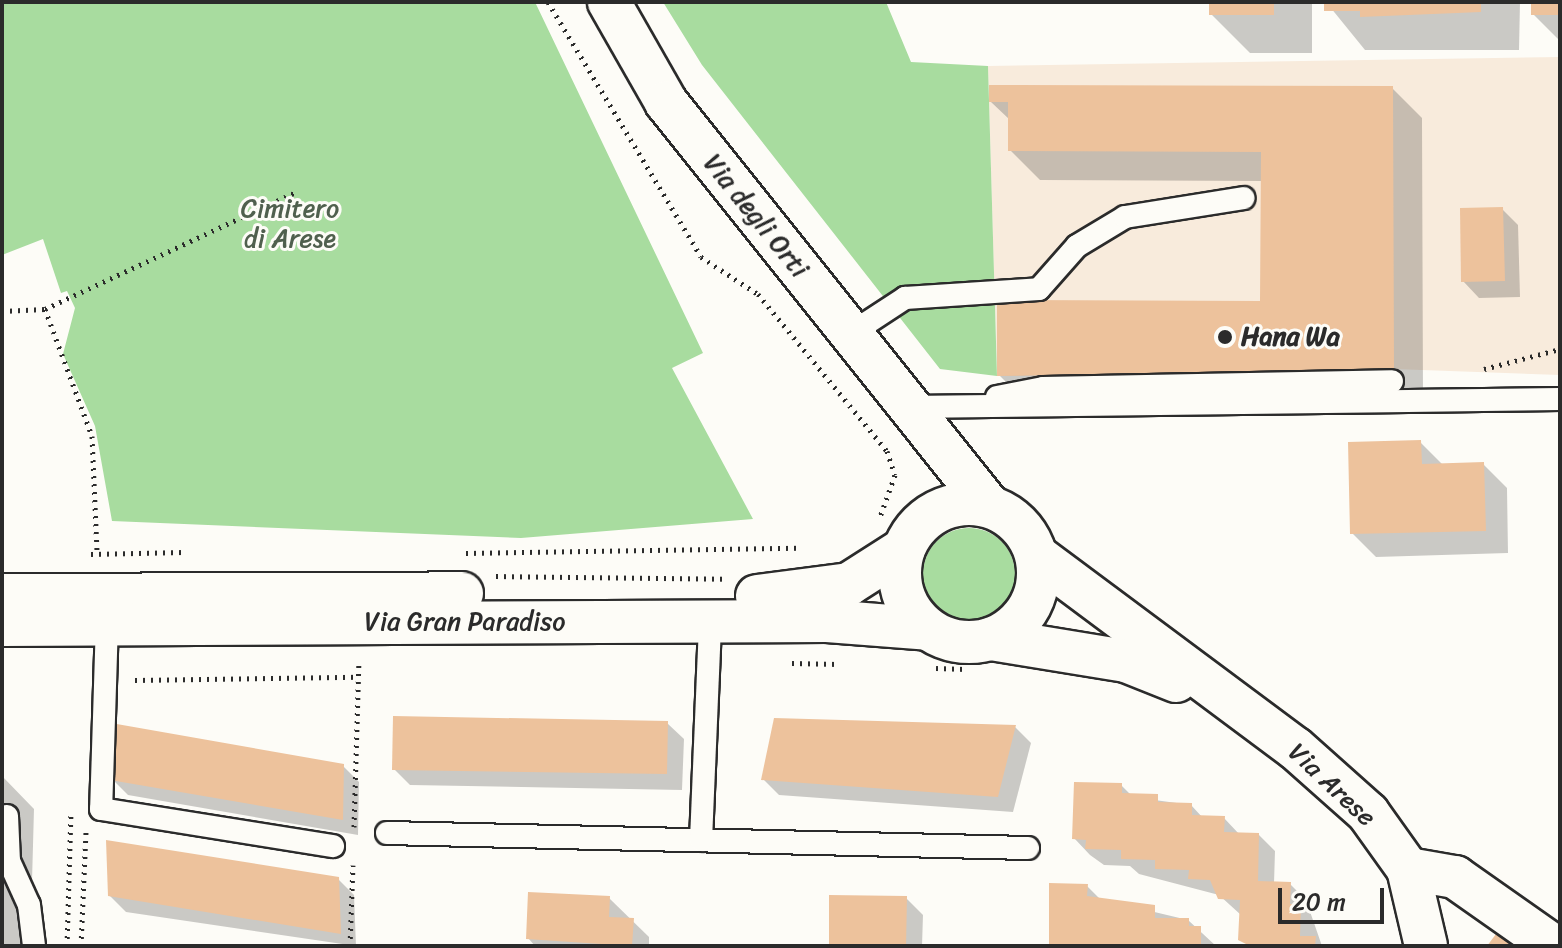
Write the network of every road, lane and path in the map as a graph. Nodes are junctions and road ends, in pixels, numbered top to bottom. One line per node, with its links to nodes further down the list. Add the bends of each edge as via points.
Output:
1 (548, 2): 13 (path, via 701,257 758,294 887,451)
2 (609, 2): 7 (street, Via degli Orti, via 666,102)
3 (296, 192): 5 (path)
4 (1243, 198): 7 (lane, via 1125,217 1077,246 1039,289 905,298)
5 (45, 309): 6 (path); 14 (path, via 92,436)
6 (2, 311)
7 (850, 334): 11 (street, Via degli Orti)
8 (1392, 381): 10 (lane, via 1043,388)
9 (1560, 399): 10 (lane)
10 (969, 407): 11 (lane)
11 (913, 414): 12 (street, Via degli Orti); 13 (street)
12 (989, 506): 13 (street, via 960,504); 15 (street, via 1017,522)
13 (899, 532): 16 (street, Via Gran Paradiso, via 849,584 790,596); 20 (street, via 903,593)
14 (97, 552)
15 (1037, 556): 21 (street, via 1034,598); 27 (street, Via Arese)
16 (2, 595)
17 (107, 622): 18 (street, Via Gran Paradiso); 19 (street, Via Gran Paradiso); 32 (lane, via 101,809)
18 (710, 624): 20 (street, Via Gran Paradiso, via 827,621); 31 (lane)
19 (2, 625)
20 (926, 648): 21 (path); 21 (street, via 948,639)
21 (987, 655): 27 (street, Via Arese, via 1126,661)
22 (359, 660): 25 (path)
23 (834, 664): 24 (path)
24 (849, 664)
25 (359, 677): 26 (path, via 135,678); 32 (path)
26 (135, 690)
27 (1217, 697): 34 (street, Via Arese, via 1332,777)
28 (7, 816): 35 (lane, via 9,861 29,905)
29 (86, 829): 36 (path)
30 (387, 833): 31 (lane)
31 (701, 840): 33 (lane)
32 (347, 847): 37 (path)
33 (1028, 848)
34 (1408, 869): 38 (street, Via Arese); 39 (street, via 1455,877)
35 (34, 946)
36 (81, 946)
37 (350, 946)
38 (1426, 946)
39 (1553, 946)

